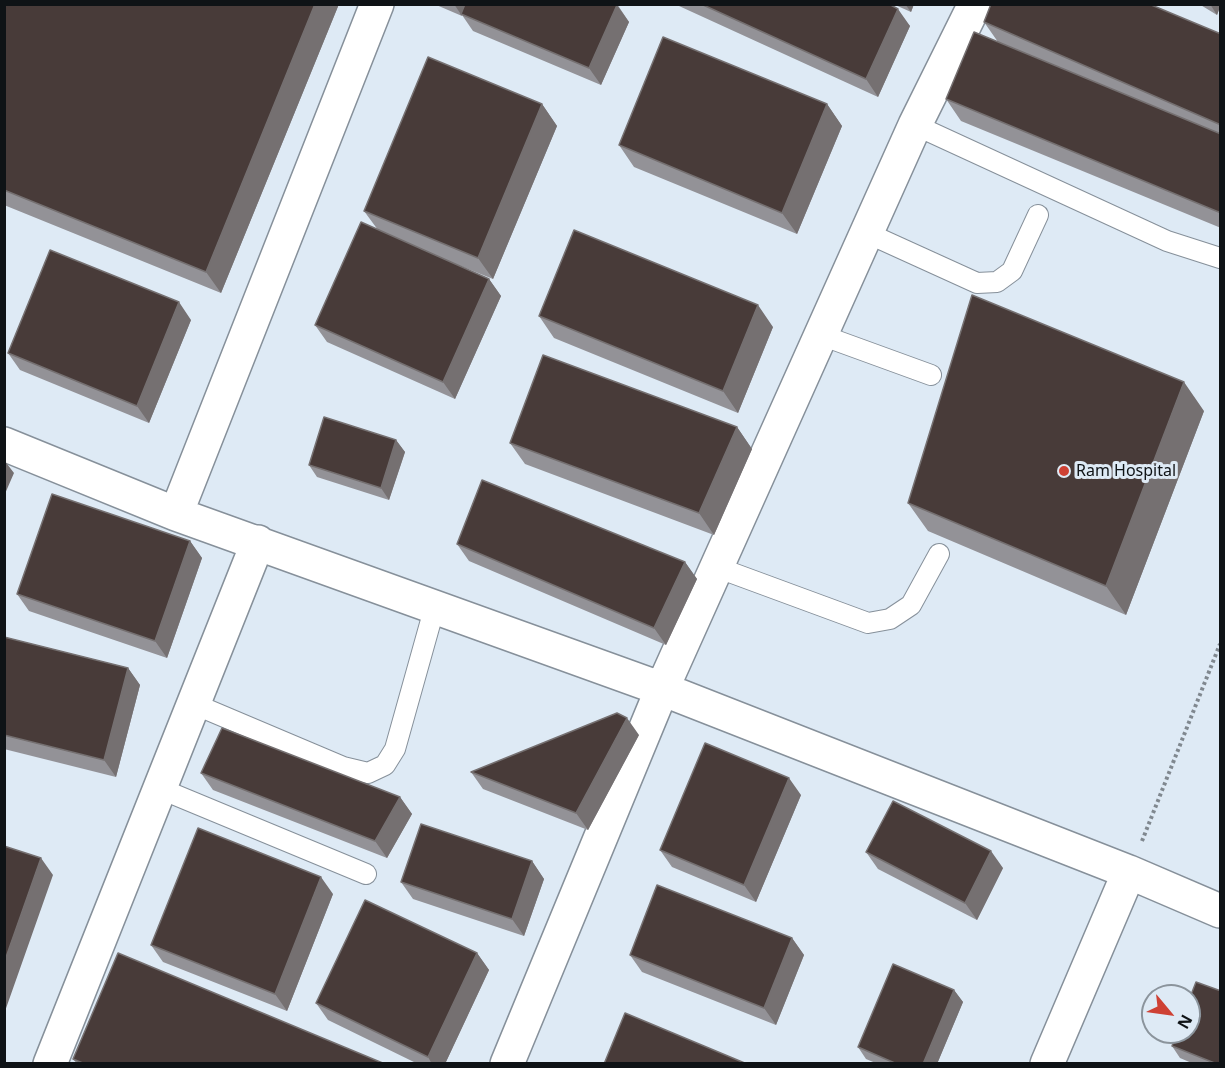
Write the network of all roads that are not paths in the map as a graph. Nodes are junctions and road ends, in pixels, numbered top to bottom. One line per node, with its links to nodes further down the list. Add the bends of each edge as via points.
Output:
1 (377, 4): 10 (street)
2 (975, 4): 3 (street)
3 (915, 124): 5 (street); 6 (lane, via 1167,241)
4 (1038, 215): 5 (lane, via 1012,271 997,282 976,283)
5 (867, 233): 7 (street)
6 (1221, 258)
7 (821, 335): 8 (lane); 13 (street)
8 (931, 375)
9 (4, 444): 10 (street)
10 (176, 514): 11 (street)
11 (258, 542): 14 (street); 16 (street)
12 (939, 554): 13 (lane, via 911,605 890,619 868,623)
13 (716, 567): 15 (street)
14 (435, 606): 15 (street); 16 (lane, via 395,749 385,765 368,773 343,767)
15 (662, 689): 18 (street); 22 (street)
16 (194, 704): 17 (street)
17 (161, 789): 19 (lane); 21 (street)
18 (1129, 872): 20 (street); 23 (street)
19 (366, 874)
20 (1221, 911)
21 (50, 1064)
22 (507, 1064)
23 (1047, 1064)

